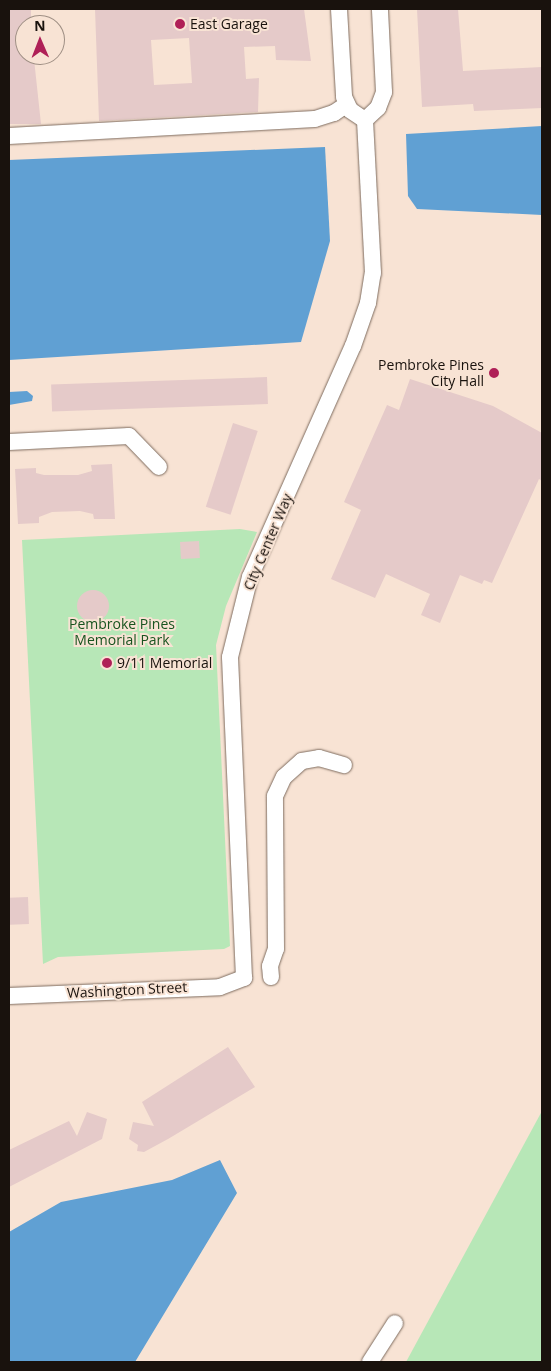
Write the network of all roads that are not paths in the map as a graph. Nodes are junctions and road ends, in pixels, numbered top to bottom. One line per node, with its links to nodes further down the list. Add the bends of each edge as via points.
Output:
1 (339, 9): 3 (street)
2 (380, 9): 4 (street, via 384,92 378,108)
3 (346, 105): 4 (street); 5 (street, via 334,113 315,118)
4 (365, 120): 10 (street, City Center Way, via 373,273 368,303 354,346 250,577 230,657)
5 (9, 136)
6 (9, 442): 7 (street, via 129,436)
7 (159, 466)
8 (344, 765): 9 (street, via 319,758 302,762 284,777 275,796 276,949 270,966)
9 (271, 977)
10 (244, 978): 11 (street, Washington Street, via 220,986)
11 (9, 996)
12 (395, 1322): 13 (street)
13 (370, 1362)

